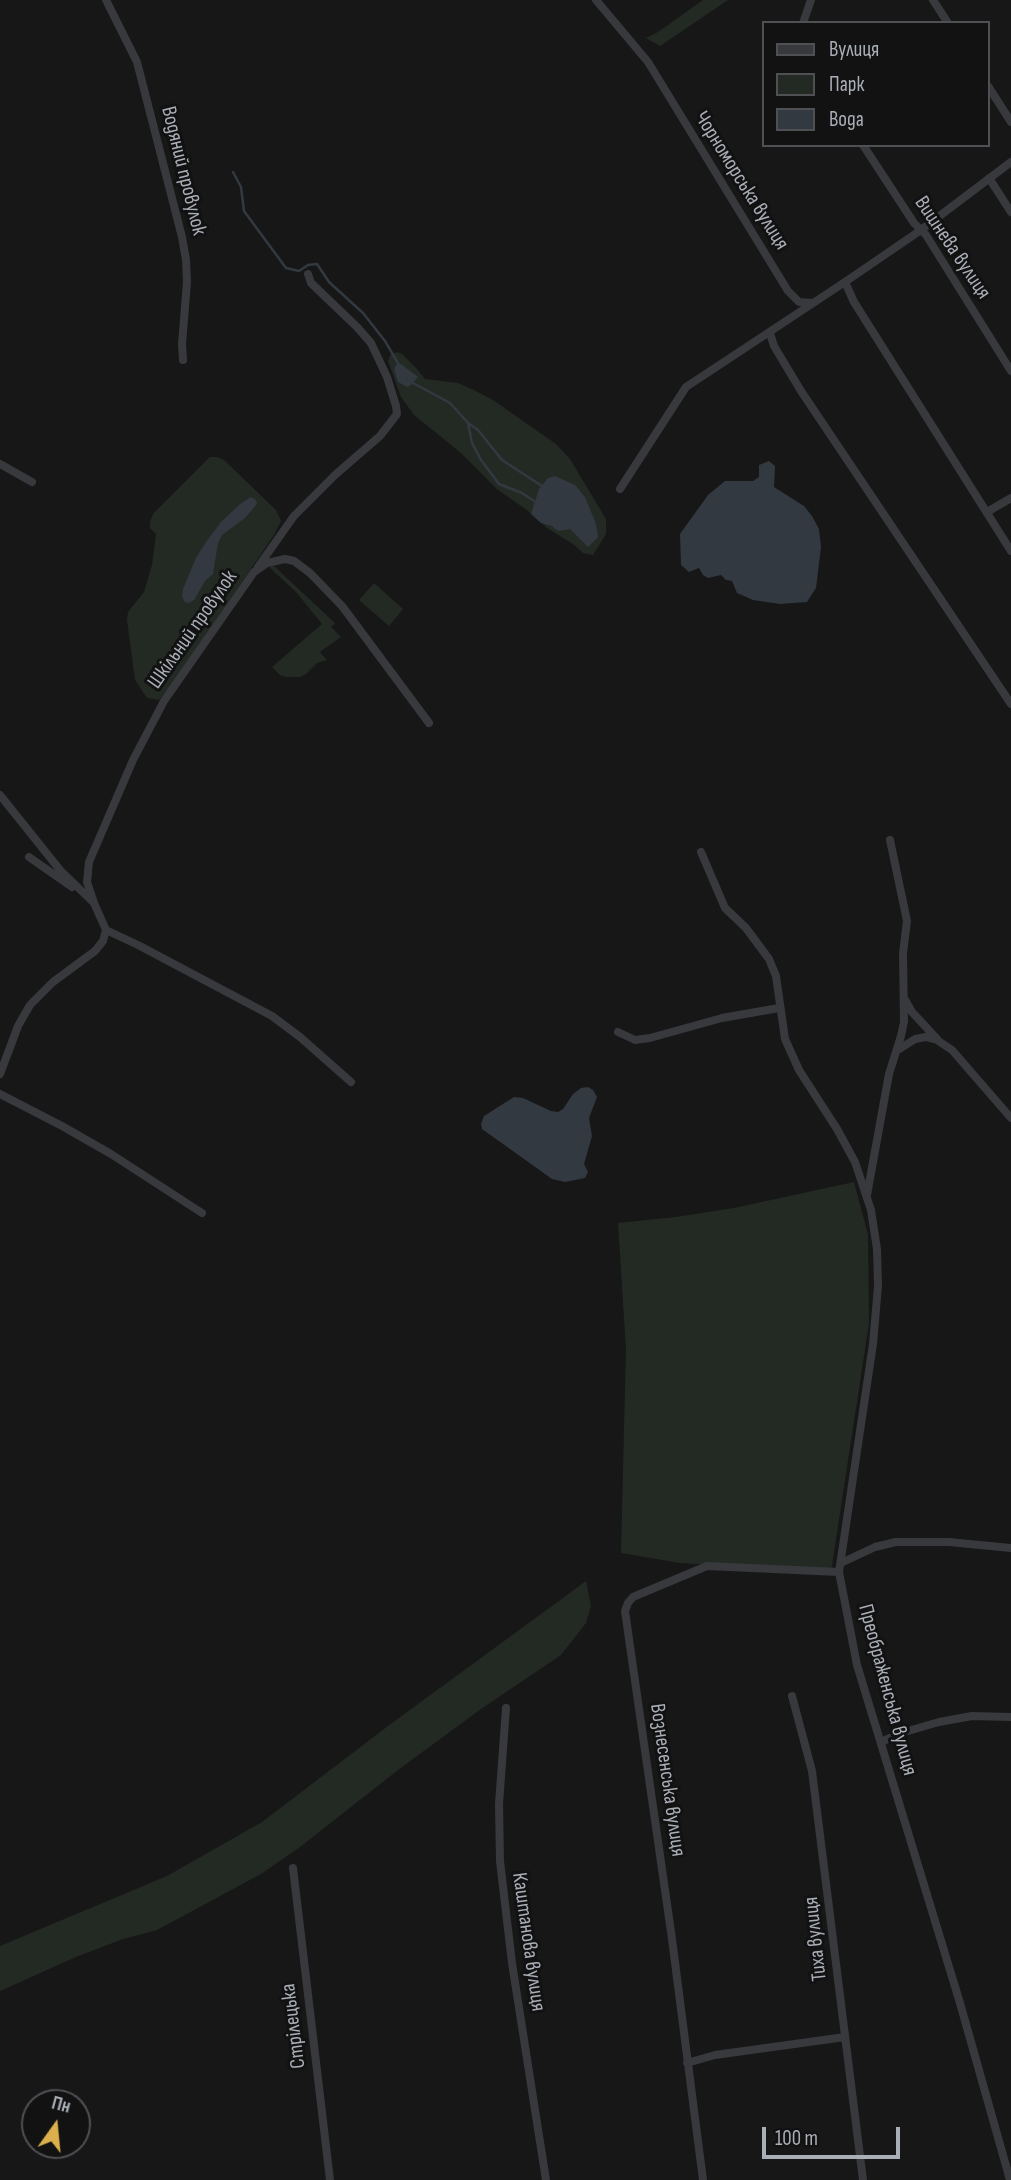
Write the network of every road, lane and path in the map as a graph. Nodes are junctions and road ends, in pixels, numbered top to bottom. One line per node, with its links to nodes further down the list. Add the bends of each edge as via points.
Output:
1 (106, 0): 18 (street, Водяний провулок, via 137,62 186,260)
2 (596, 0): 16 (street, Чорноморська вулиця, via 648,62 788,290 799,302)
3 (811, 0): 5 (street)
4 (933, 0): 6 (street)
5 (804, 21)
6 (947, 21)
7 (990, 89): 8 (street)
8 (1011, 122)
9 (864, 147): 13 (street, Вишнева вулиця)
10 (1011, 162): 11 (street)
11 (989, 178): 12 (street); 13 (street)
12 (1011, 212)
13 (921, 230): 15 (street); 19 (street, Вишнева вулиця)
14 (308, 274): 26 (street, via 311,283 371,343 397,414 380,436 294,516)
15 (845, 282): 16 (street); 24 (street)
16 (815, 303): 17 (street)
17 (770, 333): 22 (street, via 686,387); 27 (street, via 801,391)
18 (183, 360)
19 (1011, 371)
20 (0, 464): 21 (street)
21 (32, 482)
22 (620, 489)
23 (1011, 498): 24 (street)
24 (987, 512): 25 (street)
25 (1011, 551)
26 (254, 572): 28 (street, Шкільний провулок, via 276,560 302,566 342,606); 33 (street, Шкільний провулок, via 164,701 133,760 89,862 87,882)
27 (1011, 704)
28 (429, 723)
29 (0, 795): 33 (street, Шкільний провулок, via 60,870)
30 (890, 840): 35 (street, Преображенська вулиця, via 907,922)
31 (701, 852): 36 (street, Преображенська вулиця, via 725,908 769,959)
32 (29, 857): 33 (street)
33 (94, 903): 34 (street, Шкільний провулок)
34 (106, 930): 40 (street, via 95,951 30,1005); 41 (street, via 272,1016)
35 (904, 998): 38 (street); 39 (street, Преображенська вулиця)
36 (779, 1008): 37 (street, via 650,1038 635,1040); 44 (street, Преображенська вулиця, via 785,1039 799,1070 855,1162)
37 (618, 1032)
38 (937, 1040): 39 (street, via 915,1039); 43 (street, via 952,1050)
39 (897, 1050): 44 (street, Преображенська вулиця)
40 (0, 1074)
41 (351, 1082)
42 (0, 1094): 45 (street, via 111,1154)
43 (1011, 1118)
44 (867, 1196): 47 (street, Преображенська вулиця, via 878,1286)
45 (202, 1213)
46 (1011, 1548): 47 (street, via 896,1542 875,1547)
47 (840, 1568): 51 (street, Преображенська вулиця, via 857,1665); 54 (street, Вознесенська вулиця, via 707,1566 634,1597 625,1611)
48 (792, 1696): 53 (street, Тиха вулиця, via 812,1771)
49 (506, 1708): 56 (street, Каштанова вулиця, via 500,1861)
50 (1011, 1717): 51 (street, via 972,1716 939,1722)
51 (881, 1742): 59 (street, Преображенська вулиця)
52 (293, 1868): 55 (street, Стрілецька)
53 (845, 2037): 54 (street, via 715,2054); 58 (street, Тиха вулиця)
54 (687, 2063): 57 (street, Вознесенська вулиця)
55 (330, 2180)
56 (546, 2180)
57 (703, 2180)
58 (863, 2180)
59 (1010, 2180)

